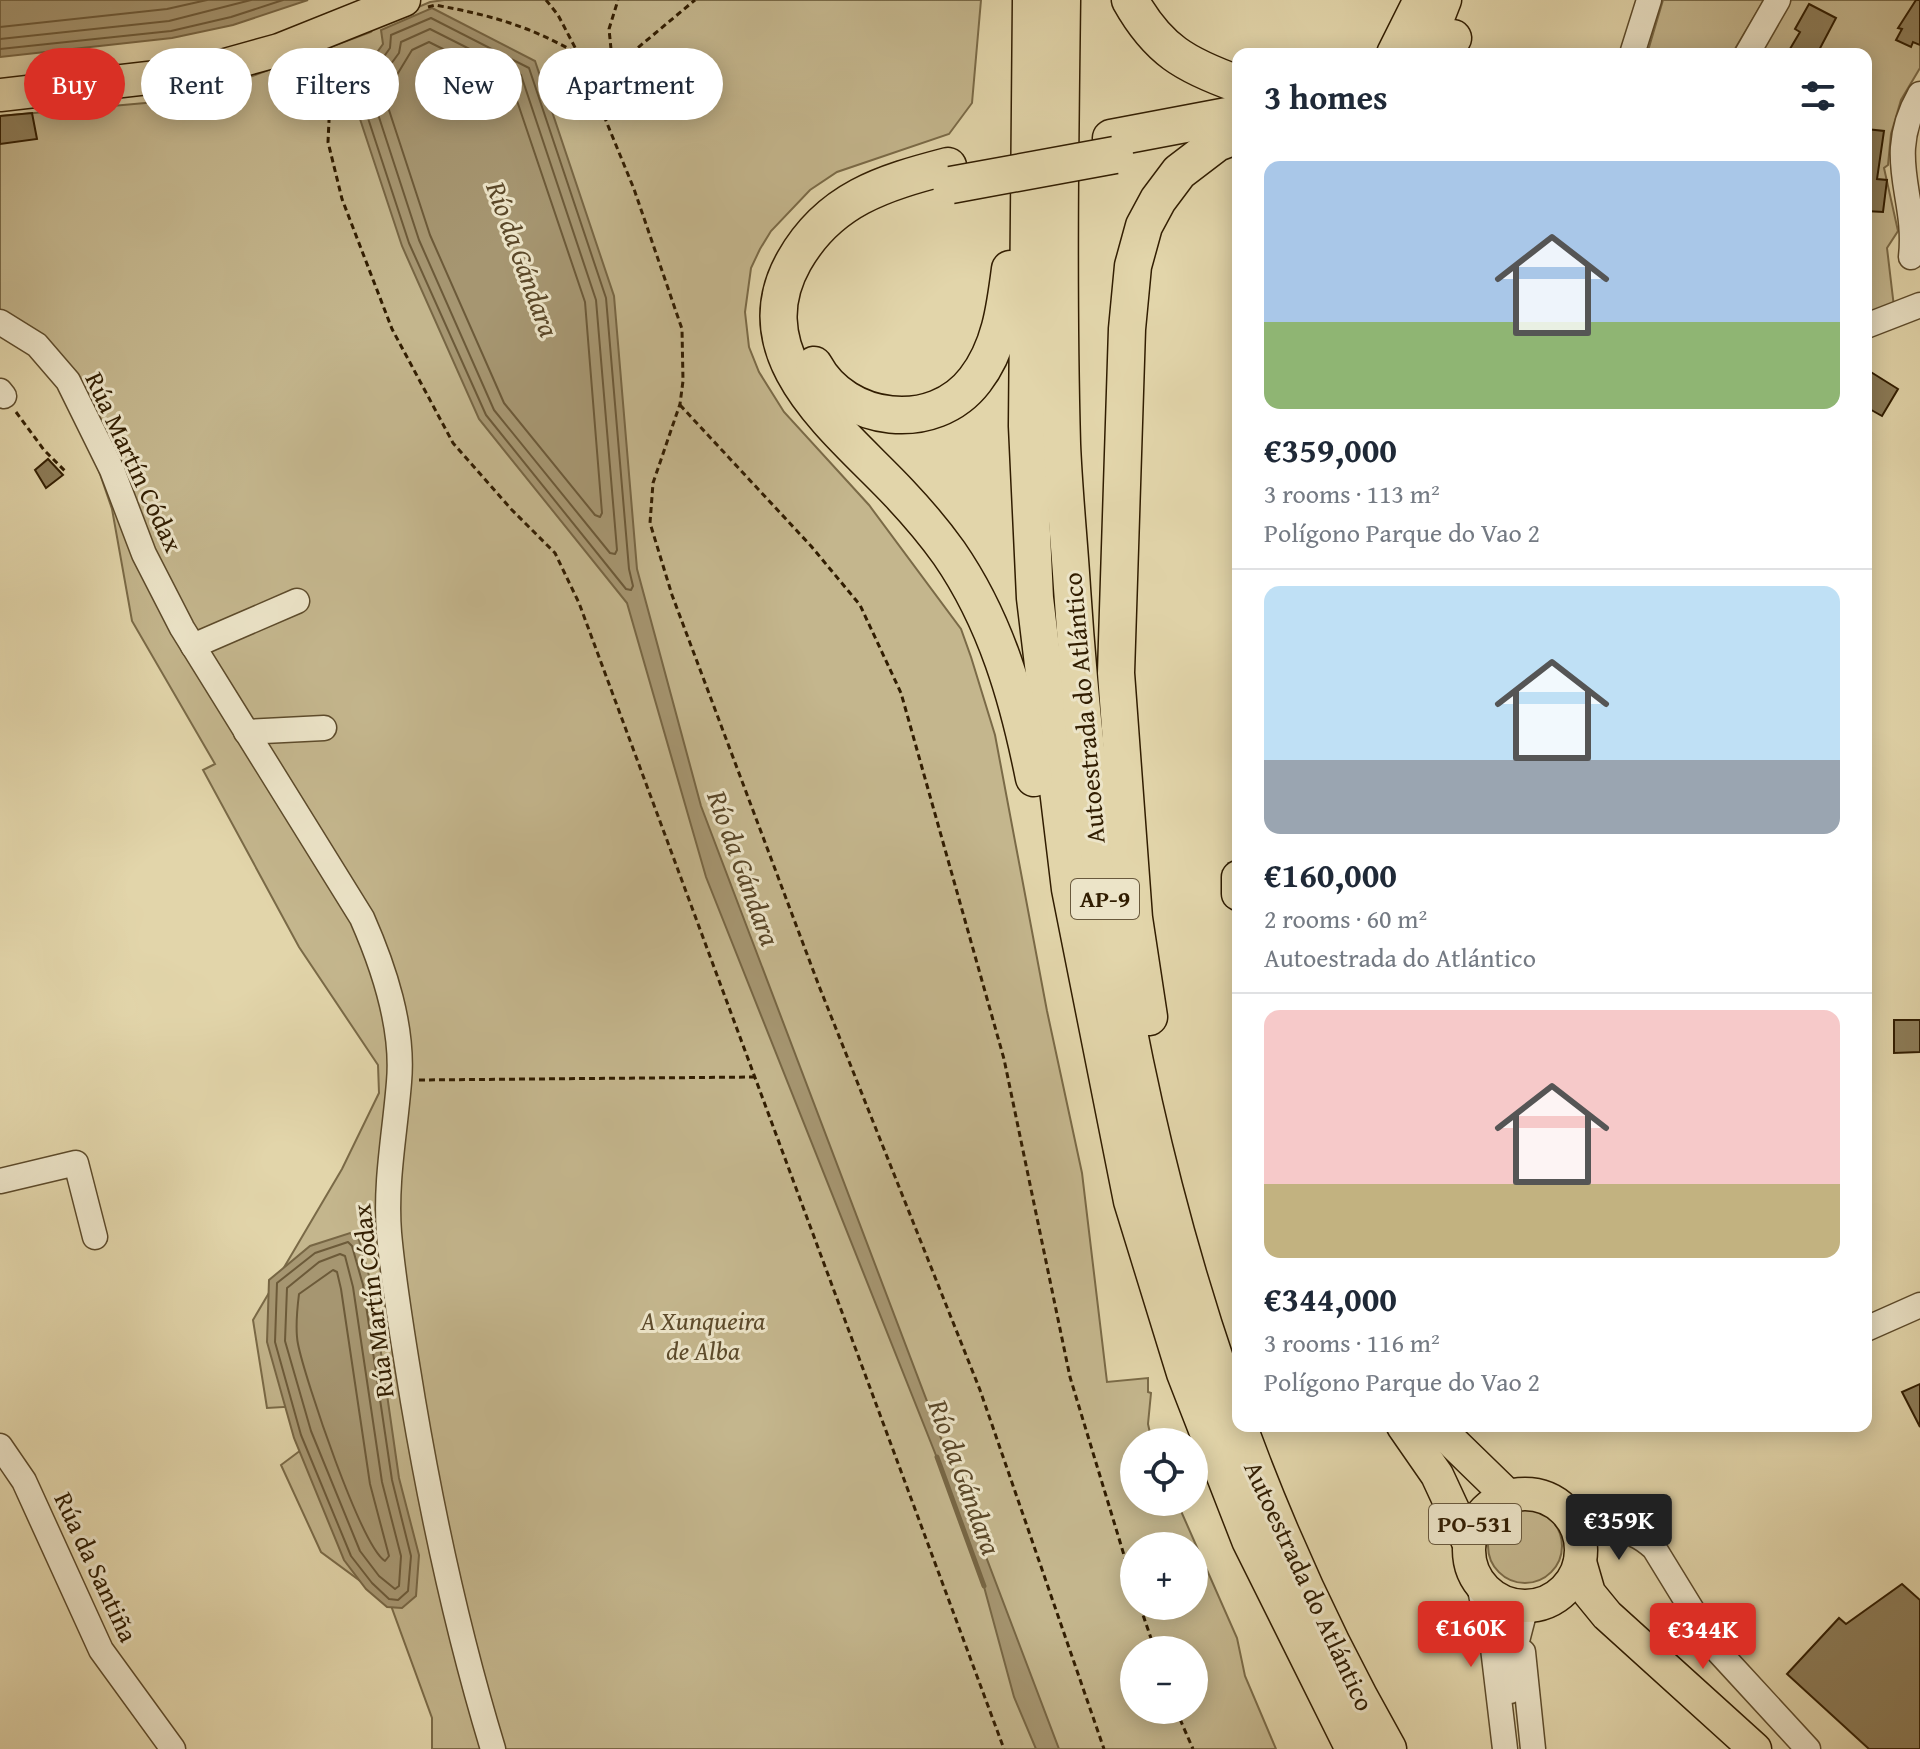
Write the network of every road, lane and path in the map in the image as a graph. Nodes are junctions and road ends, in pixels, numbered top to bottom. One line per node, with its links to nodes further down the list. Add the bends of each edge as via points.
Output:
1 (546, 0): 15 (path)
2 (618, 0): 16 (path, via 609,29)
3 (695, 0): 17 (path)
4 (1018, 0): 32 (highway, via 1013,249 993,350 974,381 929,411 897,416 847,403 819,374 803,336 805,290 820,253 867,215)
5 (1031, 0): 47 (highway, Autoestrada do Atlántico / AP-9, via 1027,426 1035,598 1070,889)
6 (1062, 0): 49 (highway, Autoestrada do Atlántico / AP-9, via 1062,446 1080,710 1126,1026)
7 (1130, 0): 23 (highway, via 1169,52)
8 (1422, 0): 18 (highway)
9 (1445, 0): 19 (main road)
10 (1468, 0): 20 (main road)
11 (1649, 0): 21 (street)
12 (1778, 0): 22 (street)
13 (414, 4): 14 (path, via 498,17); 25 (main road, via 200,72)
14 (567, 48)
15 (575, 48)
16 (611, 48)
17 (638, 48)
18 (1398, 48)
19 (1442, 48)
20 (1443, 48)
21 (1634, 48)
22 (1750, 48)
23 (1232, 82)
24 (1920, 94): 33 (street, via 1903,135)
25 (0, 95)
26 (1232, 116): 31 (highway)
27 (329, 120): 44 (path, via 328,142 342,199 392,329 453,443 555,553 579,603)
28 (606, 120): 38 (path, via 682,329)
29 (1232, 135): 31 (highway)
30 (1232, 137): 49 (highway, via 1192,160 1158,200 1133,266 1127,329 1116,673 1134,918)
31 (1113, 146): 32 (highway, bridge)
32 (950, 175): 47 (highway, via 869,191 833,211 805,242 783,281 778,311 783,350 799,384 948,553 993,631 1023,720 1104,1139)
33 (1911, 257)
34 (1920, 305): 36 (street)
35 (0, 322): 41 (street, Rúa Martín Códax, via 37,345 73,390 112,470 144,554)
36 (1872, 324)
37 (2, 393): 39 (path)
38 (680, 404): 59 (path, via 860,605 901,693 1004,1059 1070,1377); 69 (path, via 653,483 650,523 672,595 819,986 980,1390)
39 (66, 472)
40 (297, 601): 41 (street)
41 (193, 646): 43 (street, Rúa Martín Códax)
42 (324, 728): 43 (street)
43 (246, 732): 45 (street, Rúa Martín Códax, via 362,918 389,993)
44 (755, 1077): 45 (path); 68 (path)
45 (400, 1081): 67 (street, Rúa Martín Códax, via 388,1186 396,1297 430,1499)
46 (0, 1181): 48 (street, via 76,1163)
47 (1132, 1201): 71 (highway, Autoestrada do Atlántico / AP-9, via 1185,1373 1250,1540)
48 (95, 1237)
49 (1191, 1291): 52 (highway, Autoestrada do Atlántico / AP-9)
50 (1920, 1305): 51 (street)
51 (1872, 1326)
52 (1232, 1409)
53 (1240, 1432): 72 (highway, Autoestrada do Atlántico / AP-9, via 1320,1617)
54 (1407, 1432): 61 (main road, PO-531, via 1437,1475)
55 (1442, 1432): 57 (main road, PO-531)
56 (0, 1446): 66 (street, Rúa da Santiña, via 24,1481 101,1650)
57 (1508, 1496): 58 (main road, PO-531, via 1541,1496); 61 (main road, PO-531, via 1481,1514)
58 (1569, 1514): 60 (street, via 1598,1528 1630,1532); 62 (main road)
59 (1120, 1542)
60 (1648, 1543): 62 (street, via 1598,1540); 77 (street, via 1662,1557 1716,1649)
61 (1469, 1544): 63 (main road, PO-531)
62 (1581, 1557): 64 (main road, via 1567,1588); 76 (main road, via 1589,1593 1607,1615)
63 (1478, 1581): 64 (main road, PO-531, via 1499,1599); 73 (street, via 1493,1648)
64 (1529, 1611): 73 (street, via 1511,1664); 74 (street); 75 (main road, PO-531, via 1576,1611)
65 (1182, 1724): 70 (path)
66 (173, 1749)
67 (493, 1749)
68 (1004, 1749)
69 (1104, 1749)
70 (1193, 1749)
71 (1354, 1749)
72 (1388, 1749)
73 (1505, 1749)
74 (1533, 1749)
75 (1730, 1749)
76 (1755, 1749)
77 (1808, 1749)

